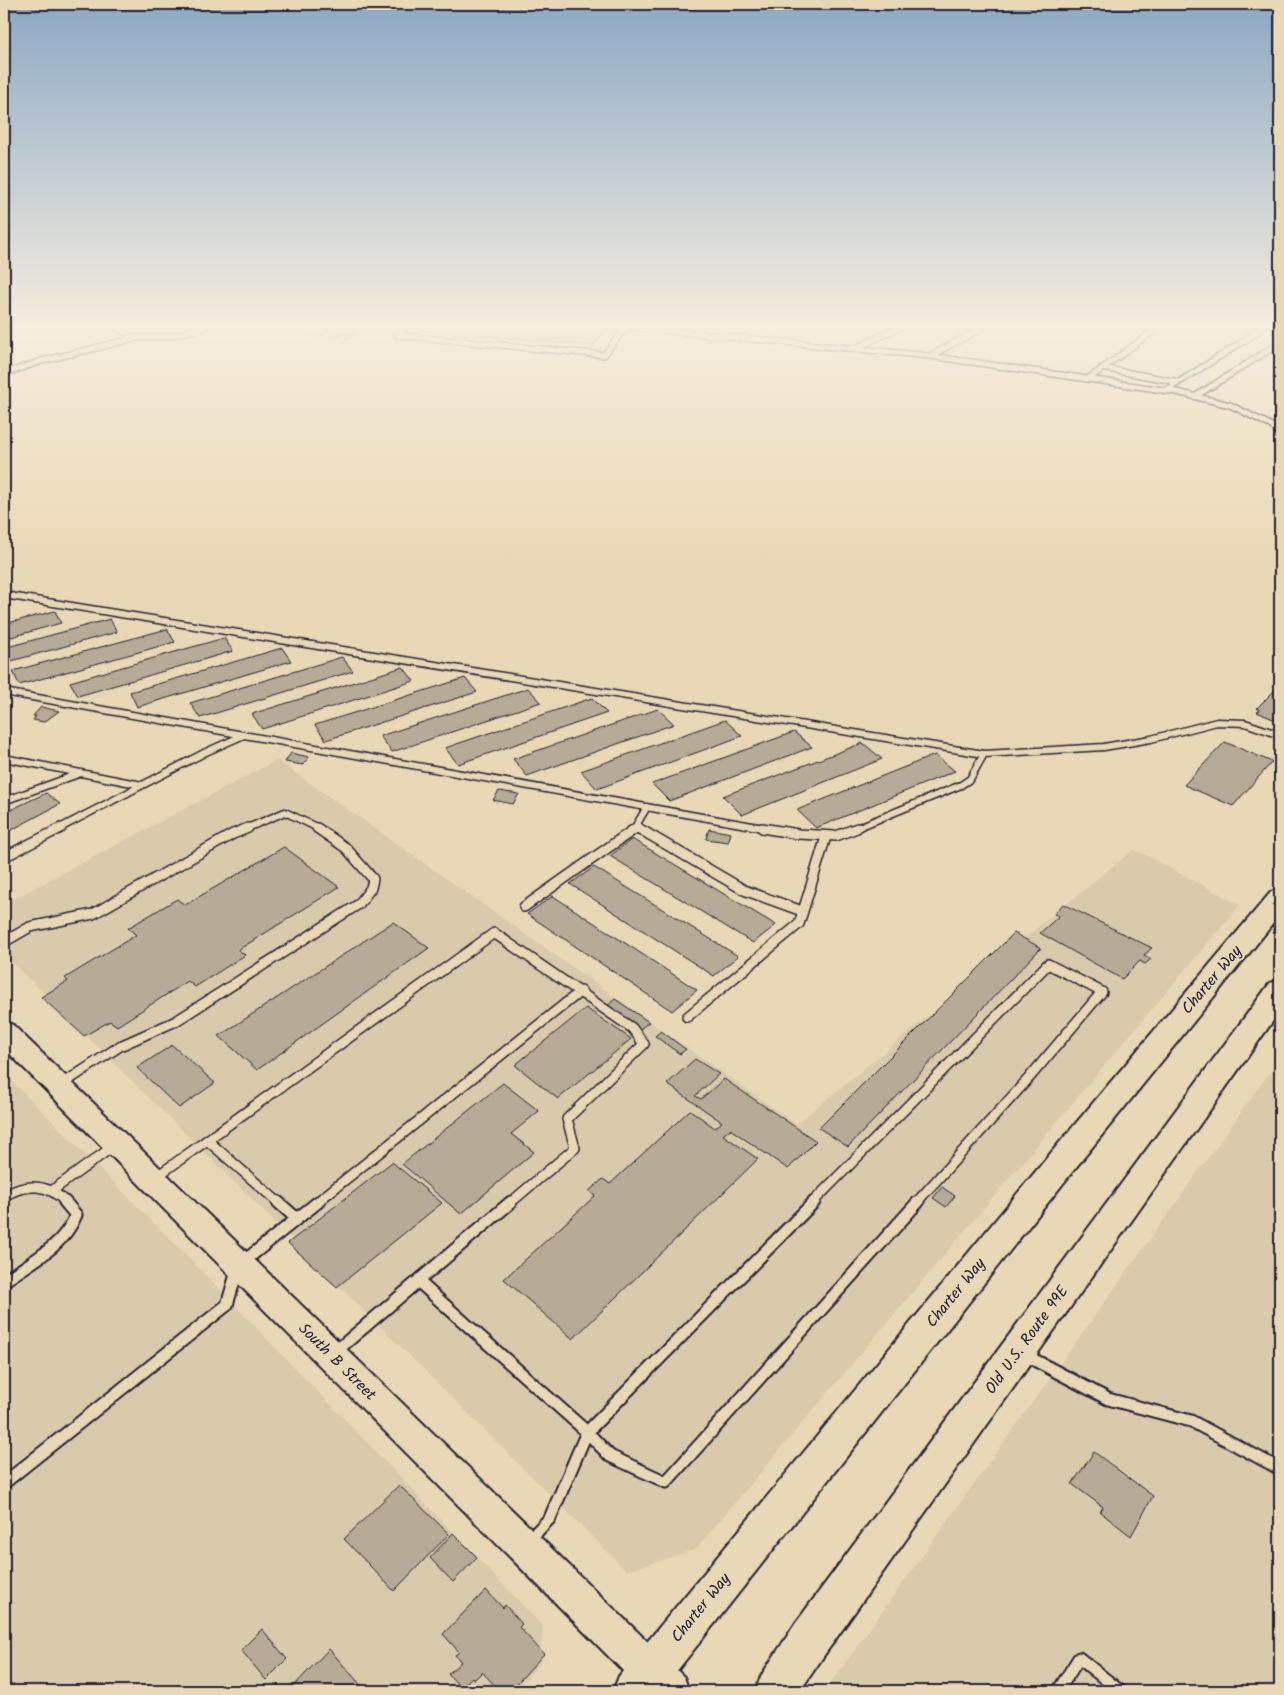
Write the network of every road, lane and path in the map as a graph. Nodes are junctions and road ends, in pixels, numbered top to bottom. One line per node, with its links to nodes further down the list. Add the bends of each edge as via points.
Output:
1 (1232, 406): 2 (lane, via 1270,425)
2 (1280, 434)
3 (4, 595): 7 (lane)
4 (4, 692): 5 (lane)
5 (244, 735): 10 (lane); 12 (lane)
6 (1280, 736): 7 (lane, via 1245,724 1217,722 1151,740 1104,747)
7 (984, 754): 14 (lane, via 970,779 961,785 856,829)
8 (4, 758): 9 (lane)
9 (81, 773): 10 (lane); 11 (lane)
10 (142, 785): 15 (lane)
11 (4, 801)
12 (647, 807): 13 (lane); 14 (lane, via 798,834)
13 (637, 827): 17 (lane); 18 (lane, via 744,890)
14 (826, 836): 18 (lane)
15 (4, 857)
16 (1280, 898): 40 (main road, Charter Way, via 1066,1157)
17 (524, 906)
18 (802, 911): 22 (lane, via 799,924 793,931)
19 (4, 942): 24 (lane, via 30,928 93,914 233,834 286,812 308,821 362,862 373,879 371,888 359,904 176,1021 120,1046)
20 (1280, 990): 34 (main road, Old U.S. Route 99E)
21 (581, 991): 25 (lane, via 494,933); 30 (lane); 33 (lane, via 632,1028 644,1044 566,1119 575,1148)
22 (687, 1017)
23 (4, 1032): 24 (street, South B Street)
24 (59, 1087): 26 (street, South B Street)
25 (207, 1140): 27 (lane); 30 (lane)
26 (116, 1144): 27 (street, South B Street); 28 (lane)
27 (153, 1180): 31 (street, South B Street)
28 (53, 1190): 29 (lane, via 32,1186 13,1190); 32 (lane, via 76,1215 73,1225 62,1240)
29 (4, 1196)
30 (296, 1218): 31 (lane)
31 (239, 1265): 35 (street, South B Street); 38 (lane, via 226,1305)
32 (4, 1281)
33 (419, 1282): 35 (lane); 36 (lane)
34 (1018, 1352): 37 (lane, via 1108,1399 1191,1421); 41 (main road, Old U.S. Route 99E, via 815,1631)
35 (331, 1355): 39 (street, South B Street)
36 (587, 1432): 36 (lane, via 1048,964 1102,992 666,1482 610,1456); 39 (lane, via 550,1518)
37 (1280, 1469)
38 (4, 1483)
39 (523, 1546): 40 (street, South B Street)
40 (652, 1685)
41 (776, 1691)
42 (1058, 1691): 43 (lane, via 1079,1658)
43 (1120, 1691)

